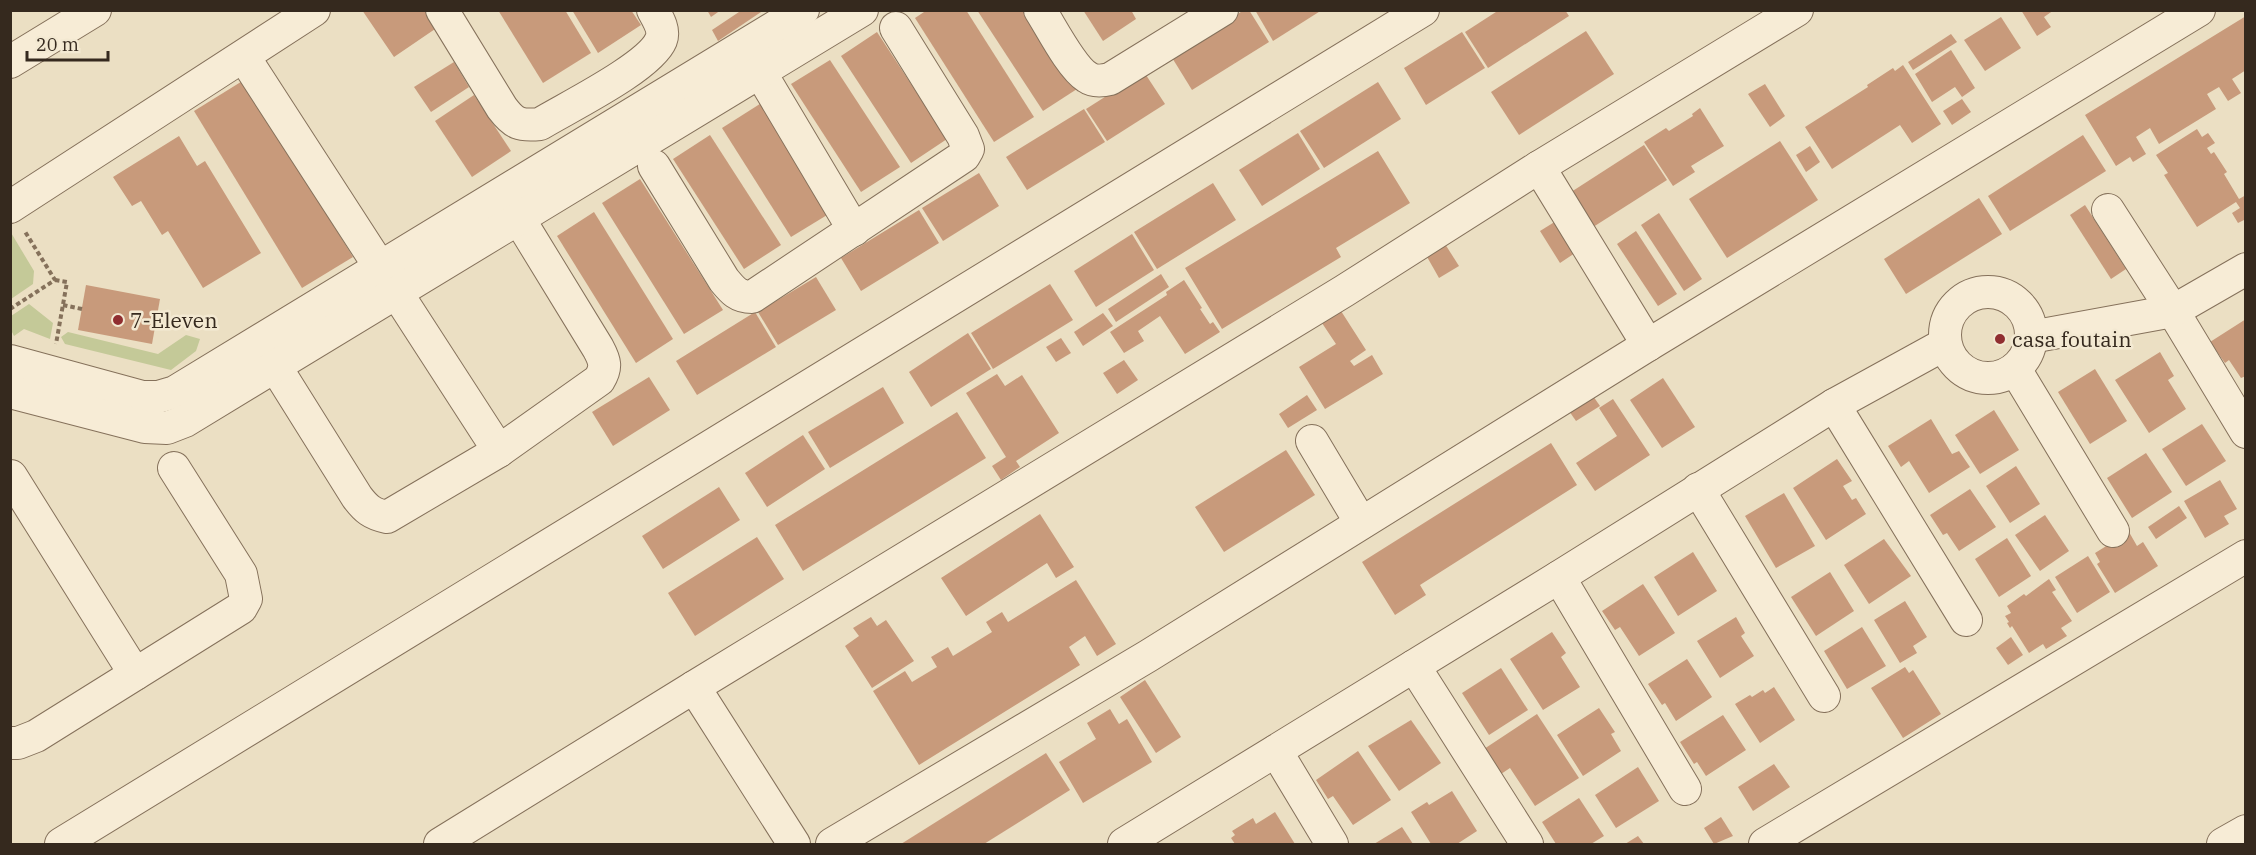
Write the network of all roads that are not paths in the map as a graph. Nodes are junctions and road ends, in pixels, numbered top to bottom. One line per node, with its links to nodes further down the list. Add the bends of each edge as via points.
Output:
1 (95, 10): 14 (street)
2 (314, 10): 13 (street)
3 (442, 10): 4 (street, via 502,108 510,119 524,126 540,124 637,67 653,53 662,38 661,23)
4 (653, 10)
5 (803, 10): 22 (street)
6 (862, 10): 15 (street)
7 (1040, 10): 11 (street, via 1075,66 1087,78 1098,81 1110,79)
8 (1423, 10): 54 (street)
9 (1797, 10): 17 (street)
10 (2199, 10): 28 (street)
11 (1219, 11)
12 (897, 28): 21 (street, via 968,149 964,156)
13 (244, 57): 19 (street); 22 (street)
14 (10, 62)
15 (760, 72): 20 (street); 21 (street)
16 (654, 166): 21 (street, via 724,280 742,297 752,297)
17 (1539, 167): 28 (street); 47 (street, via 1344,291)
18 (2108, 210): 25 (street)
19 (17, 218)
20 (519, 219): 24 (street); 36 (street, via 598,348 605,370 599,380)
21 (854, 230)
22 (380, 268): 24 (street); 29 (street, via 195,381 158,397 124,394)
23 (2246, 269): 25 (street)
24 (398, 294): 30 (street); 36 (street)
25 (2173, 311): 26 (street); 34 (street)
26 (2031, 337): 27 (street, via 2029,322 2012,299 1983,292 1969,296 1949,316); 31 (street, via 2023,360)
27 (1945, 344): 31 (street, via 1951,358 1974,376 2002,376); 33 (street)
28 (1648, 345): 40 (street)
29 (10, 361)
30 (275, 366): 32 (street, via 205,410 167,428 131,425); 36 (street, via 357,497 375,515 387,517)
31 (2015, 369): 41 (street)
32 (10, 392)
33 (1834, 405): 39 (street); 44 (street)
34 (2246, 432)
35 (1312, 441): 40 (street)
36 (499, 451)
37 (174, 468): 46 (street, via 241,574 246,599 241,608)
38 (11, 476): 46 (street)
39 (1698, 489): 43 (street); 48 (street)
40 (1361, 524): 57 (street)
41 (2113, 531)
42 (2246, 556): 60 (street)
43 (1559, 577): 45 (street); 51 (street)
44 (1966, 620)
45 (1414, 666): 50 (street); 59 (street)
46 (135, 674): 49 (street, via 36,736)
47 (694, 687): 55 (street); 56 (street)
48 (1824, 696)
49 (10, 743)
50 (1276, 752): 53 (street); 58 (street)
51 (1684, 789)
52 (2246, 831): 61 (street)
53 (1130, 843)
54 (61, 844)
55 (440, 844)
56 (794, 844)
57 (832, 844)
58 (1332, 844)
59 (1527, 844)
60 (1765, 844)
61 (2223, 844)

